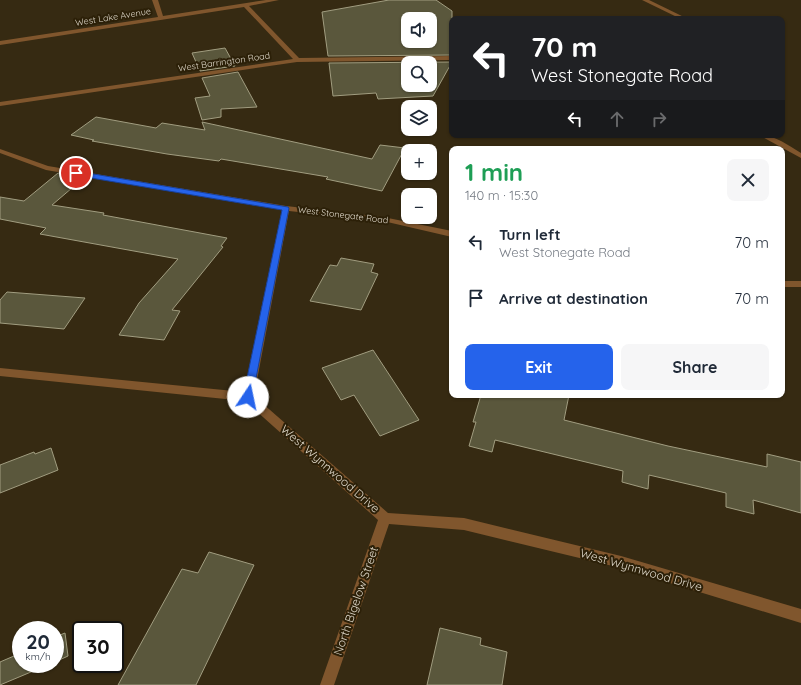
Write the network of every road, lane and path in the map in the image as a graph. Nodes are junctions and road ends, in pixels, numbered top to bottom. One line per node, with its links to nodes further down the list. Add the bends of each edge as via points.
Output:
1 (155, 0): 6 (street)
2 (276, 0): 4 (street, West Lake Avenue)
3 (645, 0): 5 (street)
4 (245, 5): 6 (street, West Lake Avenue); 9 (street)
5 (679, 16)
6 (161, 18): 7 (street, West Lake Avenue)
7 (0, 43)
8 (449, 58): 9 (street, West Barrington Road)
9 (297, 60): 10 (street, West Barrington Road)
10 (0, 104)
11 (769, 138): 12 (street)
12 (784, 146)
13 (785, 147): 15 (street)
14 (0, 151): 16 (street, West Stonegate Road, via 46,168)
15 (801, 156)
16 (286, 208): 17 (street, West Stonegate Road, via 383,219); 21 (street)
17 (449, 233)
18 (785, 284): 19 (street)
19 (801, 284)
20 (0, 372): 21 (street)
21 (248, 397): 22 (street, West Wynnwood Drive)
22 (385, 518): 23 (street, West Wynnwood Drive, via 464,524 621,562); 24 (street, North Bigelow Street)
23 (801, 616)
24 (327, 685)

